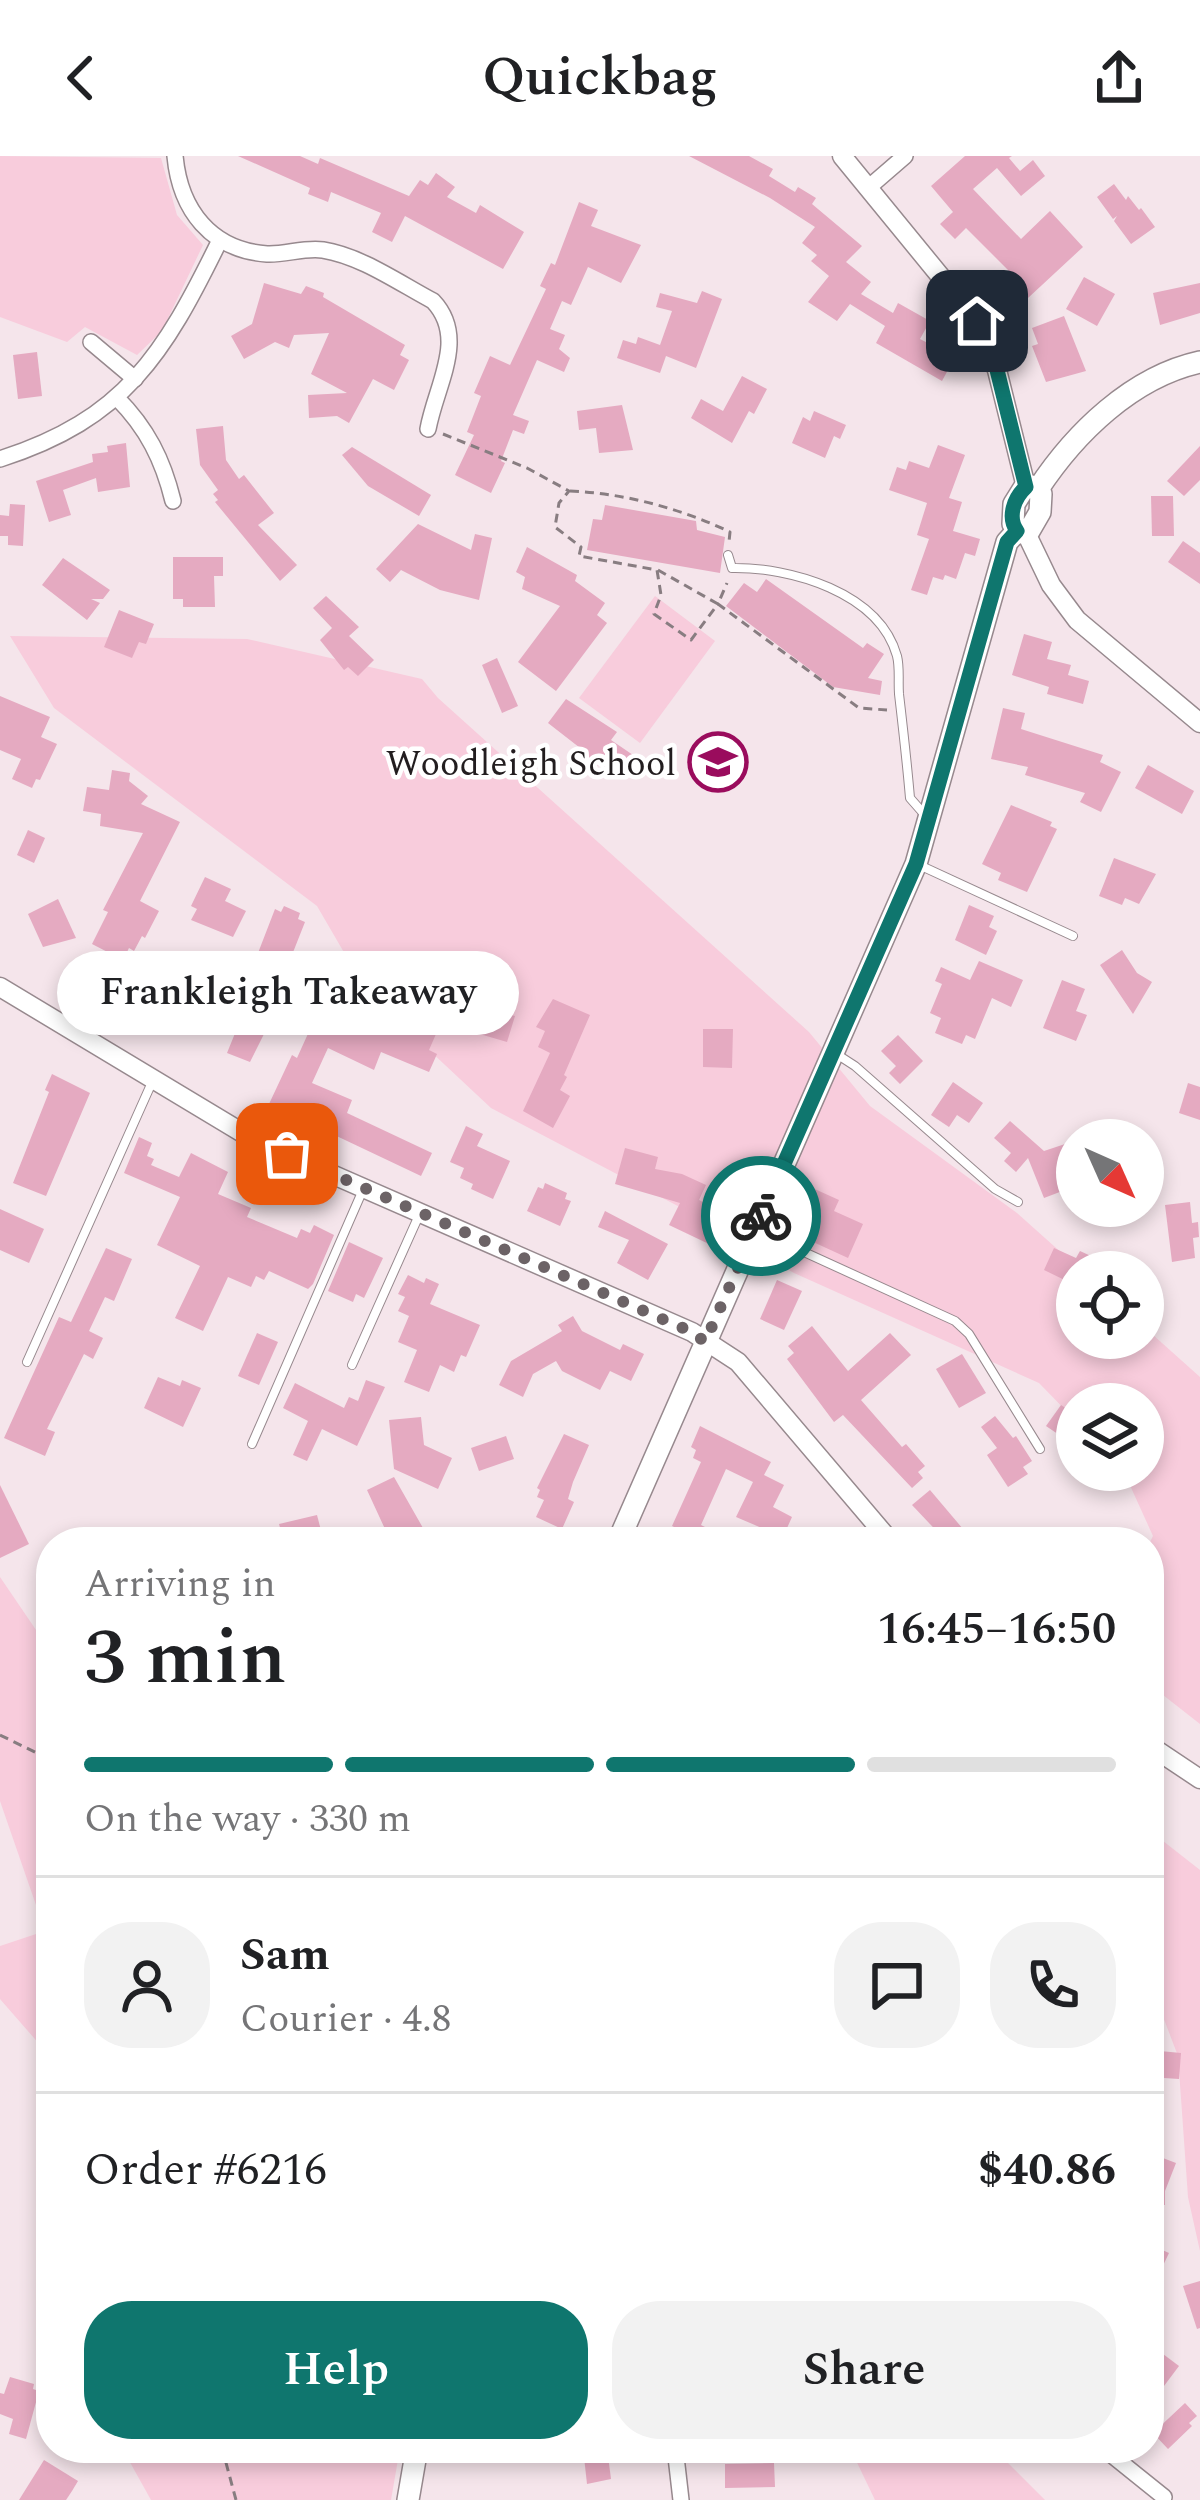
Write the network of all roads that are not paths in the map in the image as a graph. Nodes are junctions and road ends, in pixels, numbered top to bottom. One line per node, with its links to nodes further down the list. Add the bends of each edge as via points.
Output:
1 (175, 156): 5 (street, via 188,205)
2 (842, 156): 4 (street)
3 (905, 156): 4 (street)
4 (868, 188): 12 (street, via 977,321)
5 (219, 242): 8 (street, via 182,317); 10 (street, via 271,254 342,255 433,301 452,339)
6 (91, 343): 8 (street)
7 (1200, 362): 12 (main road, via 1120,401)
8 (135, 379): 9 (street)
9 (117, 398): 11 (street, via 66,433); 13 (street, via 162,458)
10 (428, 429)
11 (0, 459)
12 (1032, 488): 14 (main road, via 1040,512)
13 (173, 501)
14 (1022, 532): 16 (street, via 1077,620); 17 (main road, via 1007,542)
15 (728, 555): 17 (lane, via 732,568 796,576 859,603 888,635 897,654 910,798)
16 (1200, 723)
17 (929, 819): 18 (main road)
18 (916, 864): 19 (lane); 21 (main road)
19 (1073, 936)
20 (0, 987): 22 (street)
21 (832, 1053): 24 (lane); 26 (main road)
22 (154, 1079): 23 (street, via 256,1141); 28 (lane)
23 (364, 1188): 25 (street); 30 (lane)
24 (1018, 1202)
25 (420, 1213): 27 (street); 29 (lane)
26 (754, 1230): 27 (main road); 31 (lane, via 955,1321)
27 (705, 1342): 32 (main road); 33 (street, via 738,1362)
28 (27, 1362)
29 (352, 1365)
30 (252, 1444)
31 (1040, 1449)
32 (625, 1527)
33 (878, 1527)
34 (1164, 1754): 35 (street)
35 (1200, 1779)
36 (414, 2463): 40 (main road)
37 (676, 2463): 41 (street)
38 (1121, 2463): 39 (street)
39 (1164, 2497)
40 (407, 2500)
41 (681, 2500)

